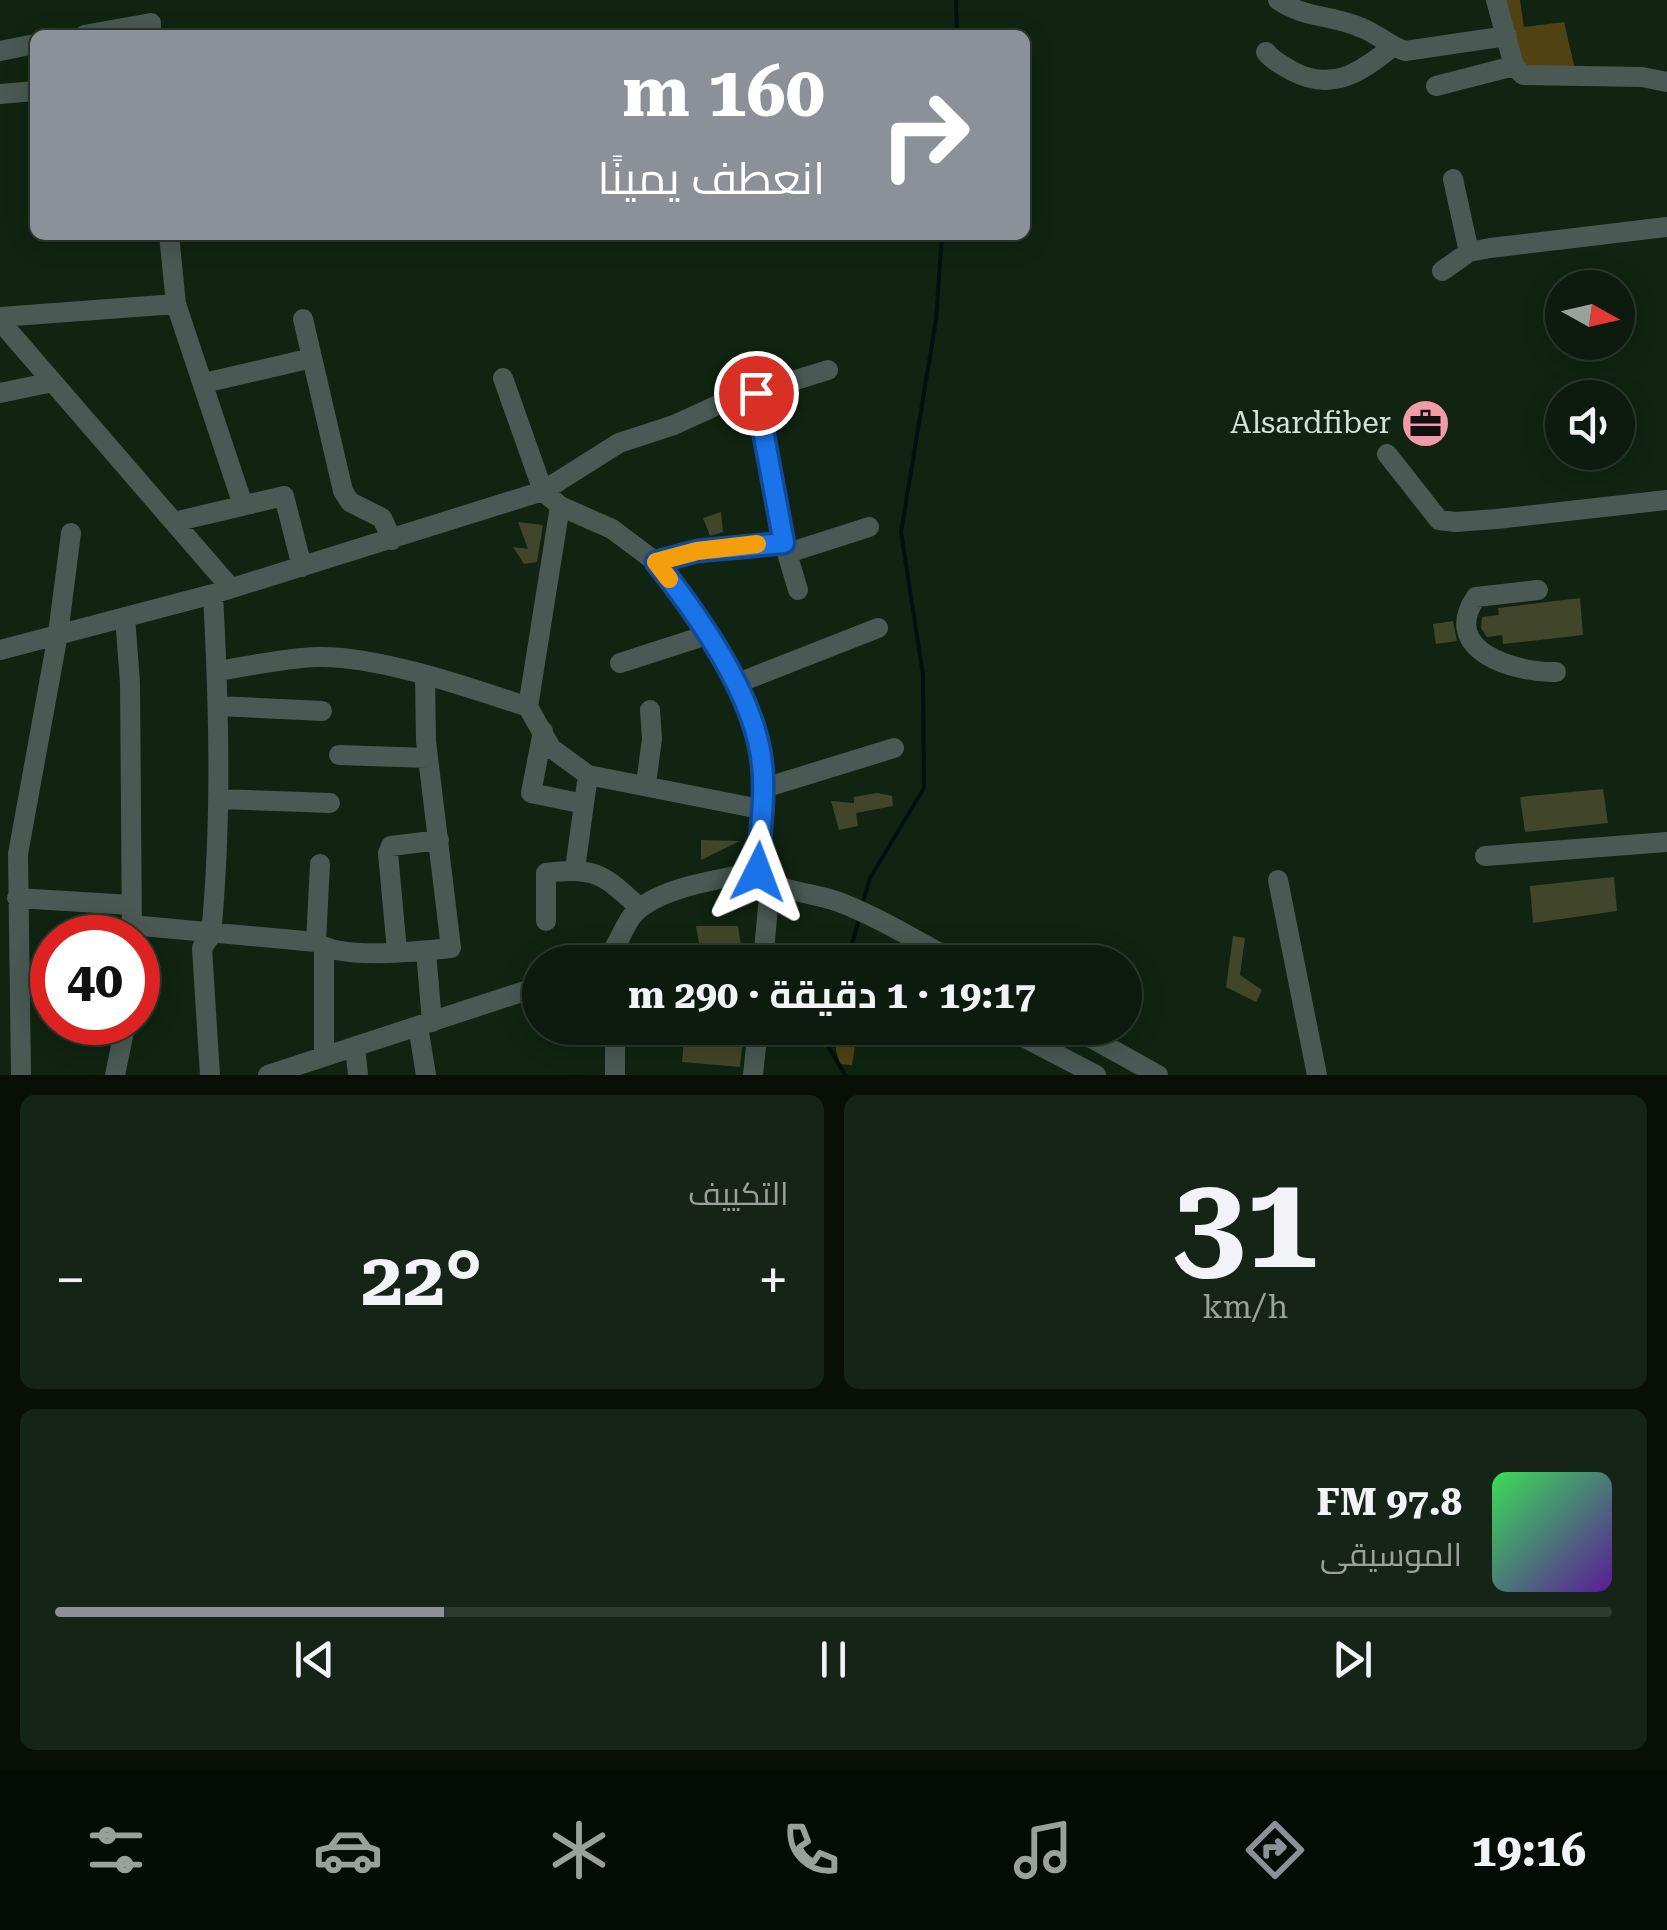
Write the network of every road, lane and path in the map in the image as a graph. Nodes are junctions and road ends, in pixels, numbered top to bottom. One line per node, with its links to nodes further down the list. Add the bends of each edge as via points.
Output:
1 (1278, 0): 7 (street, via 1296,13 1363,28)
2 (1496, 0): 5 (street)
3 (110, 30): 4 (street, via 151,22)
4 (151, 30)
5 (1508, 36): 7 (street, via 1421,51); 10 (street)
6 (30, 45): 8 (street)
7 (1392, 47): 9 (street, via 1354,76 1332,82 1306,78)
8 (0, 50)
9 (1266, 52)
10 (1514, 66): 11 (street, via 1523,75); 12 (street)
11 (1667, 82)
12 (1436, 86)
13 (30, 91): 14 (street)
14 (0, 94)
15 (1453, 179): 18 (street)
16 (1667, 227): 18 (street)
17 (170, 240): 20 (street)
18 (1469, 252): 19 (street)
19 (1442, 271)
20 (176, 304): 21 (street); 27 (street)
21 (0, 319): 26 (street)
22 (303, 319): 23 (street)
23 (312, 358): 27 (street); 38 (street, via 343,491 350,502 382,518)
24 (828, 370): 29 (street)
25 (503, 378): 31 (street)
26 (53, 382): 28 (street); 35 (street)
27 (204, 383): 33 (street)
28 (0, 393)
29 (756, 393): 31 (street, via 619,443); 39 (street)
30 (1386, 454): 32 (street, via 1439,520)
31 (543, 491): 34 (street); 38 (street)
32 (1667, 500)
33 (242, 506): 35 (street); 41 (street, via 284,496)
34 (560, 506): 40 (street, via 612,530); 56 (street)
35 (174, 522): 42 (street)
36 (869, 527): 39 (street)
37 (71, 533): 47 (street)
38 (392, 540): 41 (street)
39 (786, 548): 40 (street, via 697,551); 43 (street)
40 (656, 562): 48 (street)
41 (302, 567): 42 (street)
42 (222, 590): 45 (street); 51 (street)
43 (798, 590)
44 (1538, 590): 52 (street, via 1476,598 1468,633 1479,652 1502,663)
45 (125, 617): 47 (street); 79 (street)
46 (878, 628): 54 (street)
47 (58, 634): 49 (street); 76 (street, via 18,854)
48 (707, 635): 50 (street); 54 (street)
49 (0, 650)
50 (620, 663)
51 (218, 671): 53 (street, via 316,657 352,658); 55 (street)
52 (1556, 672)
53 (425, 676): 56 (street); 62 (street)
54 (735, 684): 66 (street, via 755,722)
55 (218, 706): 58 (street); 65 (street)
56 (528, 707): 59 (street)
57 (650, 710): 64 (street)
58 (322, 711)
59 (543, 730): 63 (street, via 551,748); 68 (street, via 531,793)
60 (894, 748): 66 (street)
61 (339, 755): 62 (street)
62 (428, 758): 69 (street)
63 (588, 774): 64 (street); 68 (street)
64 (646, 784): 66 (street)
65 (220, 798): 67 (street); 82 (street)
66 (761, 799): 74 (street)
67 (330, 804)
68 (584, 804): 73 (street)
69 (439, 840): 87 (street, via 390,846); 88 (street, via 451,948)
70 (1667, 842): 71 (street)
71 (1485, 856)
72 (320, 864): 83 (street)
73 (575, 869): 77 (street, via 611,880); 80 (street, via 546,874)
74 (764, 878): 77 (street, via 698,884); 85 (street); 86 (street, via 882,920)
75 (1278, 880): 108 (street)
76 (17, 898): 78 (street); 99 (street)
77 (640, 908): 84 (street)
78 (95, 915)
79 (132, 915)
80 (546, 921)
81 (160, 927): 82 (street)
82 (211, 935): 83 (street); 101 (street, via 202,948)
83 (320, 945): 87 (street); 97 (street)
84 (617, 945)
85 (764, 945)
86 (912, 945)
87 (397, 951): 88 (street)
88 (426, 951): 90 (street)
89 (522, 992): 90 (street)
90 (425, 1024): 96 (street); 104 (street)
91 (121, 1045): 100 (street)
92 (615, 1045): 105 (street)
93 (756, 1045): 106 (street)
94 (1035, 1045): 98 (street)
95 (1104, 1045): 107 (street)
96 (354, 1047): 97 (street); 103 (street)
97 (324, 1057): 102 (street)
98 (1082, 1072)
99 (21, 1075)
100 (115, 1075)
101 (210, 1075)
102 (268, 1075)
103 (358, 1075)
104 (426, 1075)
105 (616, 1075)
106 (753, 1075)
107 (1158, 1075)
108 (1317, 1075)

